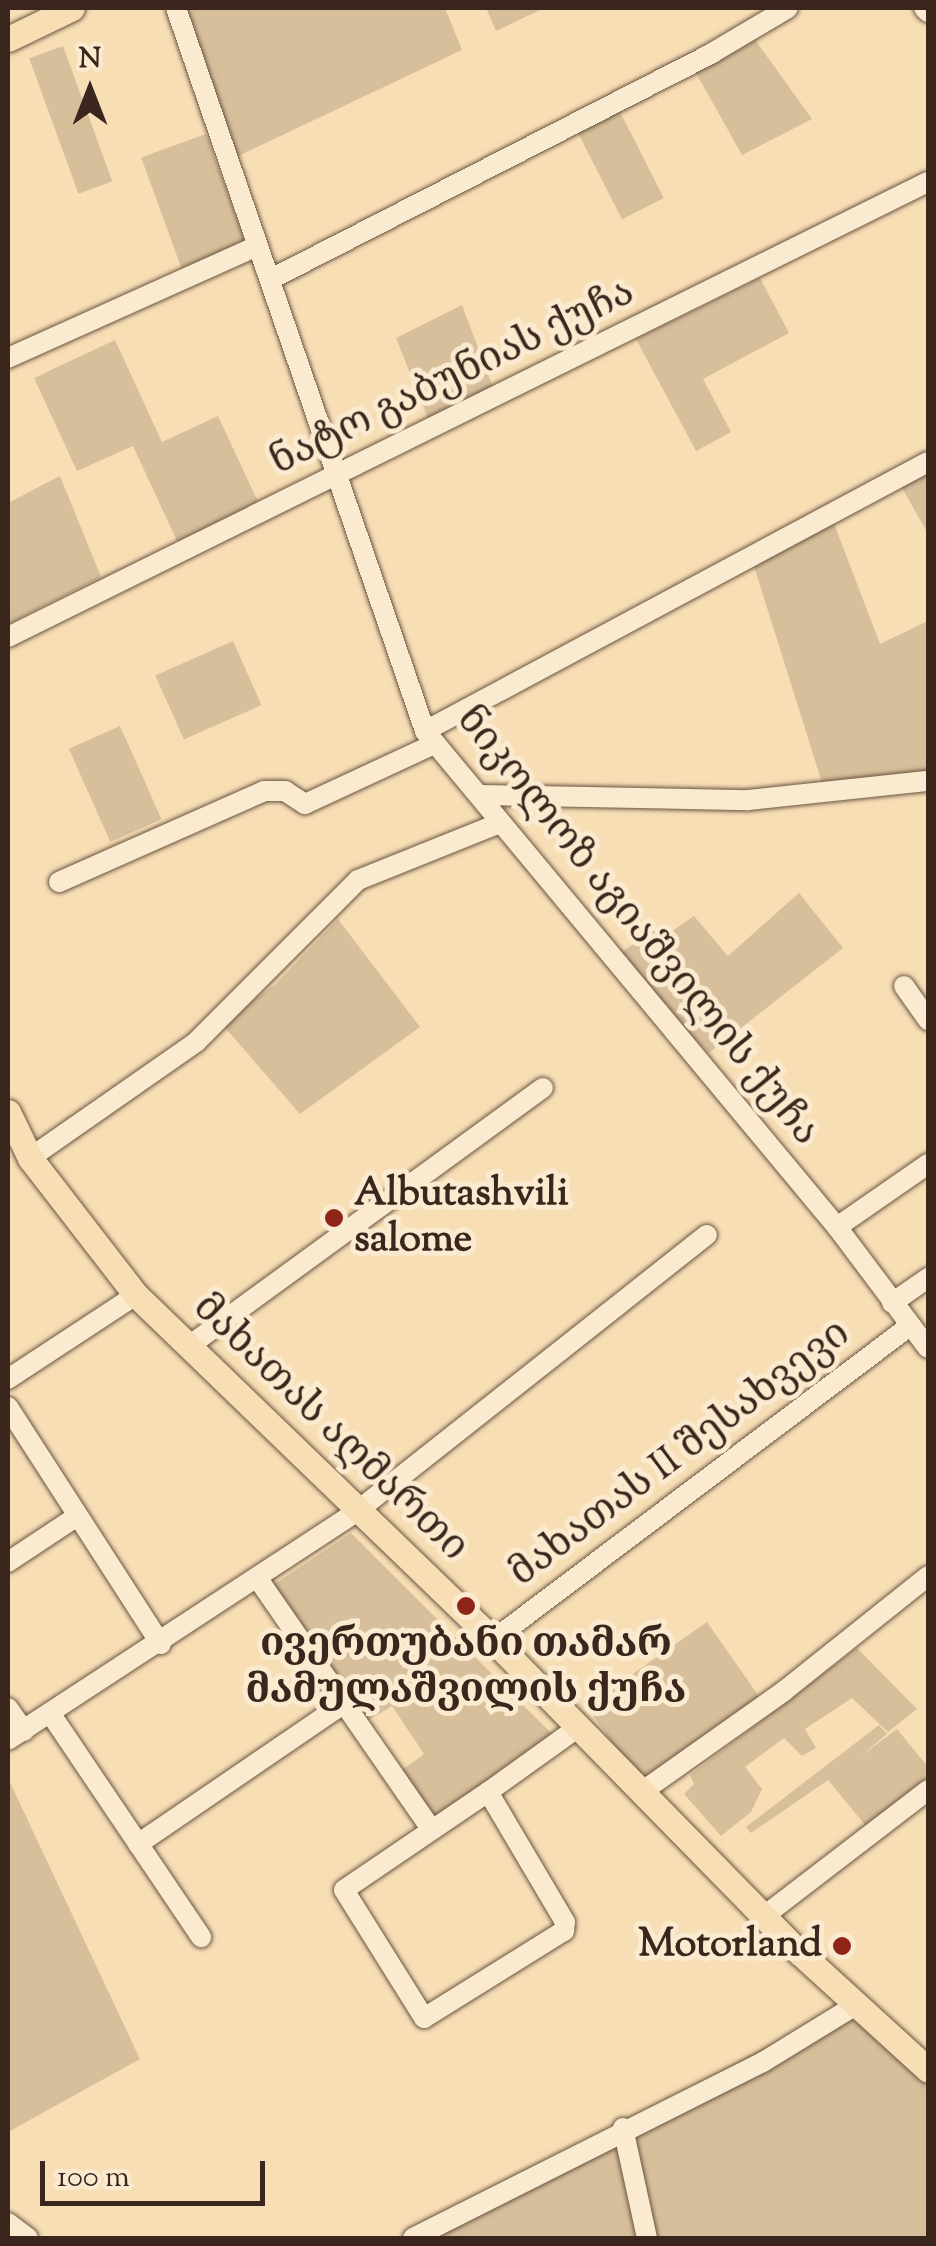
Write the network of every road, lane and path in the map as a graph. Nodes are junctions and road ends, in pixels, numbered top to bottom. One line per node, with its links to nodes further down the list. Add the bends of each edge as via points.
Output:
1 (72, 8): 4 (main road)
2 (176, 8): 6 (street, ნიკოლოზ აგიაშვილის ქუჩა)
3 (788, 8): 7 (street, via 712,54)
4 (8, 39)
5 (928, 182): 10 (street, ნატო გაბუნიას ქუჩა)
6 (257, 246): 7 (street, ნიკოლოზ აგიაშვილის ქუჩა); 8 (street)
7 (271, 278): 10 (street, ნიკოლოზ აგიაშვილის ქუჩა)
8 (8, 358)
9 (928, 462): 12 (street)
10 (340, 474): 11 (street, ნატო გაბუნიას ქუჩა); 12 (street, ნიკოლოზ აგიაშვილის ქუჩა)
11 (8, 636)
12 (429, 737): 14 (street, ნიკოლოზ აგიაშვილის ქუჩა); 16 (street, via 305,804 285,790 264,791)
13 (928, 781): 14 (street, via 749,800)
14 (480, 795): 15 (street, ნიკოლოზ აგიაშვილის ქუჩა)
15 (500, 823): 21 (street, via 358,880 196,1042); 23 (street, ნიკოლოზ აგიაშვილის ქუჩა)
16 (59, 882)
17 (904, 986): 18 (street)
18 (928, 1020)
19 (543, 1088): 29 (street)
20 (8, 1112): 21 (main road, მახათას აღმართი)
21 (30, 1158): 26 (main road, მახათას აღმართი)
22 (928, 1164): 23 (street)
23 (838, 1227): 27 (street, ნიკოლოზ აგიაშვილის ქუჩა)
24 (708, 1236): 33 (street)
25 (928, 1278): 27 (street)
26 (136, 1296): 29 (main road, მახათას აღმართი); 31 (street)
27 (892, 1303): 28 (street, ნიკოლოზ აგიაშვილის ქუჩა)
28 (911, 1326): 30 (street, ნიკოლოზ აგიაშვილის ქუჩა); 38 (street, მახათას II შესახვევი)
29 (188, 1346): 33 (main road, მახათას აღმართი)
30 (928, 1348)
31 (8, 1379)
32 (8, 1408): 34 (street)
33 (356, 1512): 37 (street); 38 (main road, მახათას აღმართი)
34 (76, 1517): 35 (street); 39 (street)
35 (8, 1562)
36 (928, 1576): 46 (street, via 784,1691)
37 (258, 1580): 39 (street); 40 (street)
38 (494, 1640): 43 (main road, მახათას აღმართი)
39 (160, 1644): 42 (street)
40 (346, 1702): 48 (street); 49 (street)
41 (8, 1708): 44 (street)
42 (52, 1716): 44 (street); 49 (street)
43 (580, 1726): 46 (main road, მახათას აღმართი); 47 (street)
44 (16, 1736)
45 (928, 1790): 50 (street)
46 (643, 1791): 50 (main road, მახათას აღმართი)
47 (488, 1792): 48 (street); 48 (street, via 564,1930 424,2018 344,1890)
48 (430, 1828)
49 (138, 1844): 51 (street)
50 (764, 1916): 52 (main road, მახათას აღმართი)
51 (201, 1937)
52 (856, 2004): 53 (main road, მახათას აღმართი); 54 (street, via 763,2062)
53 (923, 2057)
54 (623, 2128): 57 (street); 58 (street)
55 (8, 2223): 56 (street)
56 (28, 2238)
57 (413, 2238)
58 (647, 2238)

